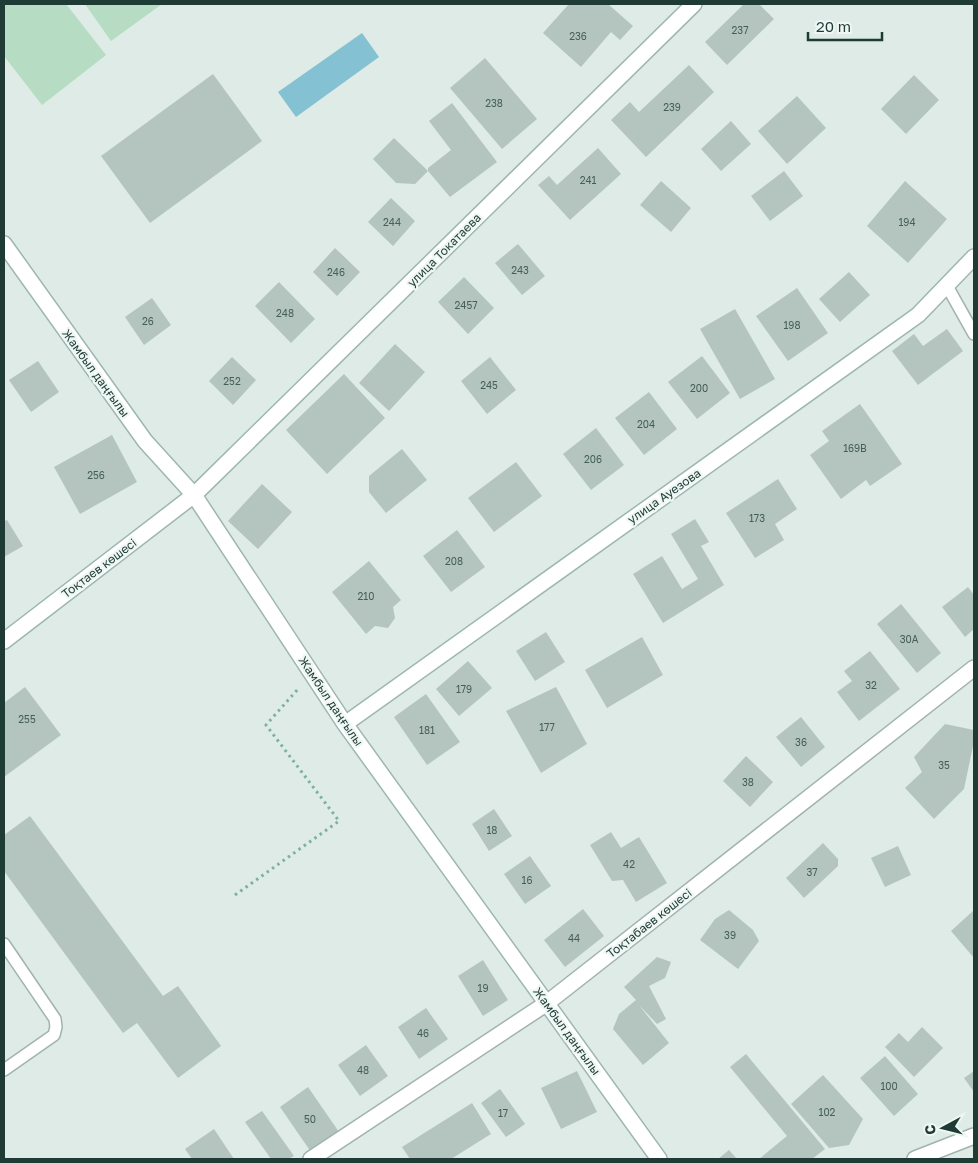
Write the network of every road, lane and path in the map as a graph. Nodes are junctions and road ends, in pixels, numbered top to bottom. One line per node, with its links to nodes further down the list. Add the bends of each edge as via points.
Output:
1 (694, 4): 6 (street, улица Токатаева)
2 (4, 244): 6 (street, Жамбыл даңғылы, via 145,441)
3 (974, 258): 4 (street, улица Ауезова)
4 (948, 286): 5 (lane); 10 (street, улица Ауезова, via 918,315)
5 (974, 334)
6 (194, 495): 7 (street, Тоқтаев көшесі); 9 (street, Жамбыл даңғылы)
7 (4, 641)
8 (974, 668): 13 (street, Тоқтабаев көшесі)
9 (312, 674): 10 (street, Жамбыл даңғылы); 11 (path, via 266,725 339,821)
10 (345, 724): 13 (street, Жамбыл даңғылы)
11 (235, 895)
12 (4, 944): 14 (lane, via 55,1019 56,1027 54,1036)
13 (547, 1003): 16 (street, Тоқтабаев көшесі); 17 (street, Жамбыл даңғылы)
14 (4, 1070)
15 (974, 1136): 18 (street)
16 (311, 1159)
17 (660, 1159)
18 (915, 1159)

